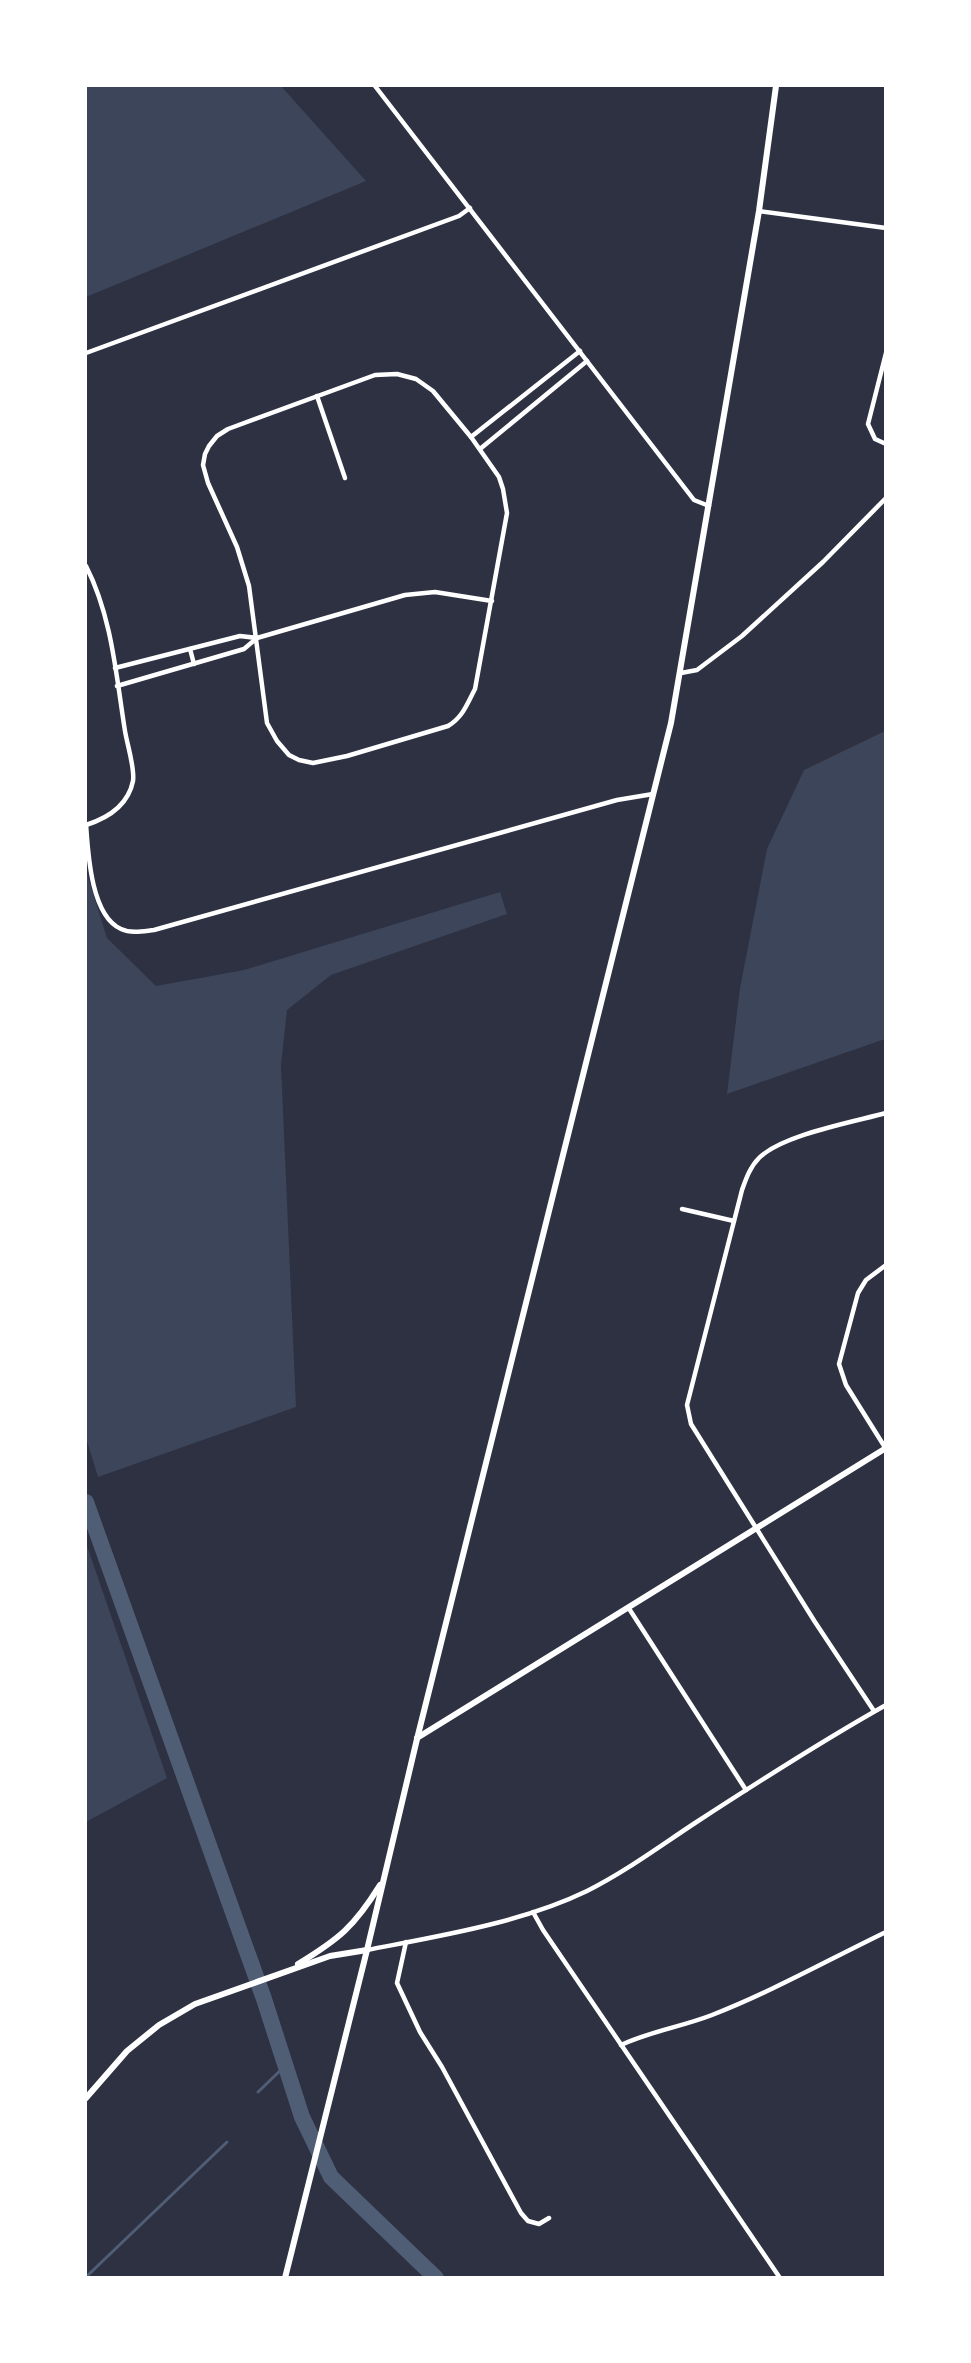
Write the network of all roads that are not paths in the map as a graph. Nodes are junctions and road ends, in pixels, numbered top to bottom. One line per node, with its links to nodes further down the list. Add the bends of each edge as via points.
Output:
1 (375, 86): 3 (street)
2 (776, 86): 4 (street)
3 (470, 208): 6 (street); 7 (street, via 459,216)
4 (759, 210): 5 (street); 16 (street)
5 (885, 228)
6 (580, 351): 9 (street); 11 (street)
7 (86, 353)
8 (885, 353): 12 (street, via 868,424 875,439)
9 (588, 361): 13 (street); 16 (street, via 694,500)
10 (317, 396): 11 (street, via 375,375 397,374 416,379 433,391); 14 (street); 19 (street, via 228,429 217,436 205,454 203,465 208,483 237,547 249,586)
11 (471, 437): 13 (street)
12 (885, 444)
13 (480, 449): 18 (street, via 499,477 507,513)
14 (345, 478)
15 (885, 498): 23 (street, via 824,562 742,636 697,670)
16 (709, 506): 23 (street)
17 (86, 566): 22 (street, via 103,610)
18 (492, 601): 19 (street, via 435,592 405,595); 19 (street, via 475,689 457,720 448,726 313,763 289,754 267,723)
19 (257, 638): 20 (street, via 240,636); 21 (street, via 244,650)
20 (190, 649): 21 (street); 22 (street)
21 (194, 664): 24 (street)
22 (115, 668): 24 (street)
23 (681, 673): 25 (street)
24 (117, 686): 26 (street, via 133,779 123,803 113,813)
25 (653, 794): 26 (street, via 617,800 154,930 135,932 113,924 101,907 88,859); 36 (street)
26 (86, 824)
27 (885, 1113): 29 (street, via 777,1144 767,1151 751,1168)
28 (682, 1209): 29 (street)
29 (734, 1221): 32 (street, via 687,1405 691,1424)
30 (885, 1265): 31 (street, via 866,1280 858,1293 839,1364 846,1385)
31 (885, 1449): 32 (street)
32 (756, 1528): 33 (street); 35 (street)
33 (628, 1607): 36 (street); 37 (street)
34 (885, 1705): 35 (street)
35 (874, 1711): 37 (street)
36 (417, 1739): 38 (street)
37 (746, 1790): 39 (street, via 587,1891)
38 (383, 1880): 42 (street); 43 (street, via 346,1931)
39 (533, 1912): 41 (street); 44 (street)
40 (885, 1932): 44 (street, via 713,2015 644,2034)
41 (406, 1942): 42 (street); 46 (street, via 397,1983 420,2032 520,2213 539,2224)
42 (367, 1950): 43 (street, via 330,1956); 47 (street)
43 (286, 1972): 45 (street, via 195,2004 159,2025 127,2051)
44 (621, 2046): 48 (street)
45 (86, 2098)
46 (549, 2218)
47 (285, 2277)
48 (780, 2277)

